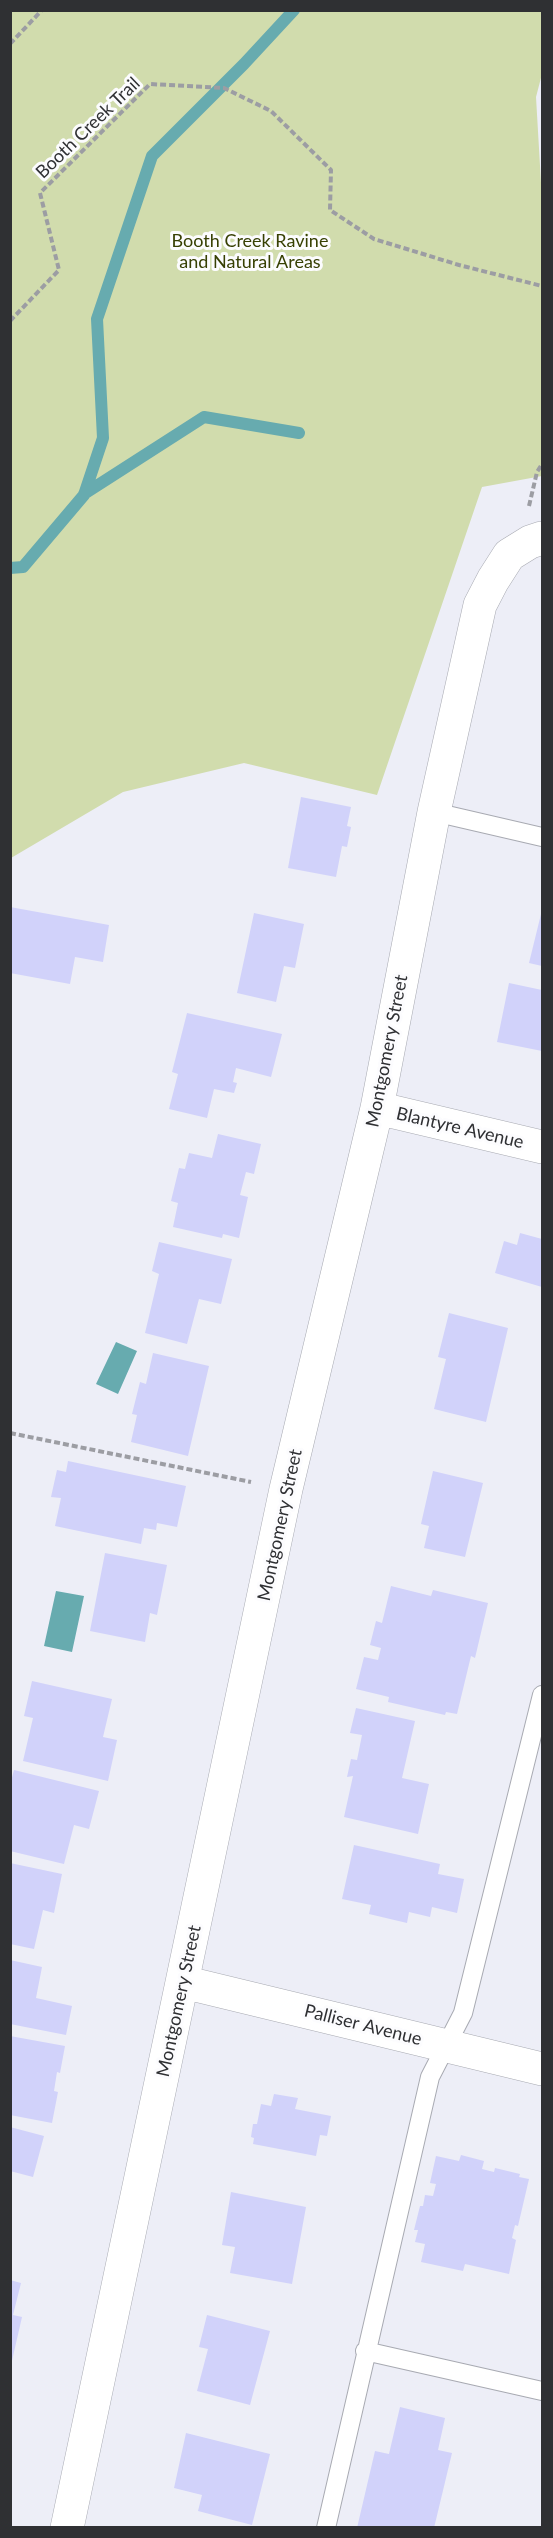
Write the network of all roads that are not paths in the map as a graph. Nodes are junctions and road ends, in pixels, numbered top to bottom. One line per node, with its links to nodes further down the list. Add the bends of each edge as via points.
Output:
1 (536, 540): 2 (street, Montgomery Street, via 509,555 480,605)
2 (434, 812): 3 (lane); 4 (street, Montgomery Street)
3 (543, 837)
4 (377, 1108): 5 (street, Blantyre Avenue); 7 (street, Montgomery Street, via 286,1489)
5 (543, 1147)
6 (543, 1695): 8 (lane, via 463,2013)
7 (183, 1982): 8 (street, Palliser Avenue); 12 (street, Montgomery Street)
8 (446, 2045): 9 (street, Palliser Avenue); 10 (lane, via 430,2077)
9 (543, 2069)
10 (365, 2351): 11 (lane); 13 (lane)
11 (543, 2391)
12 (67, 2528)
13 (326, 2528)

